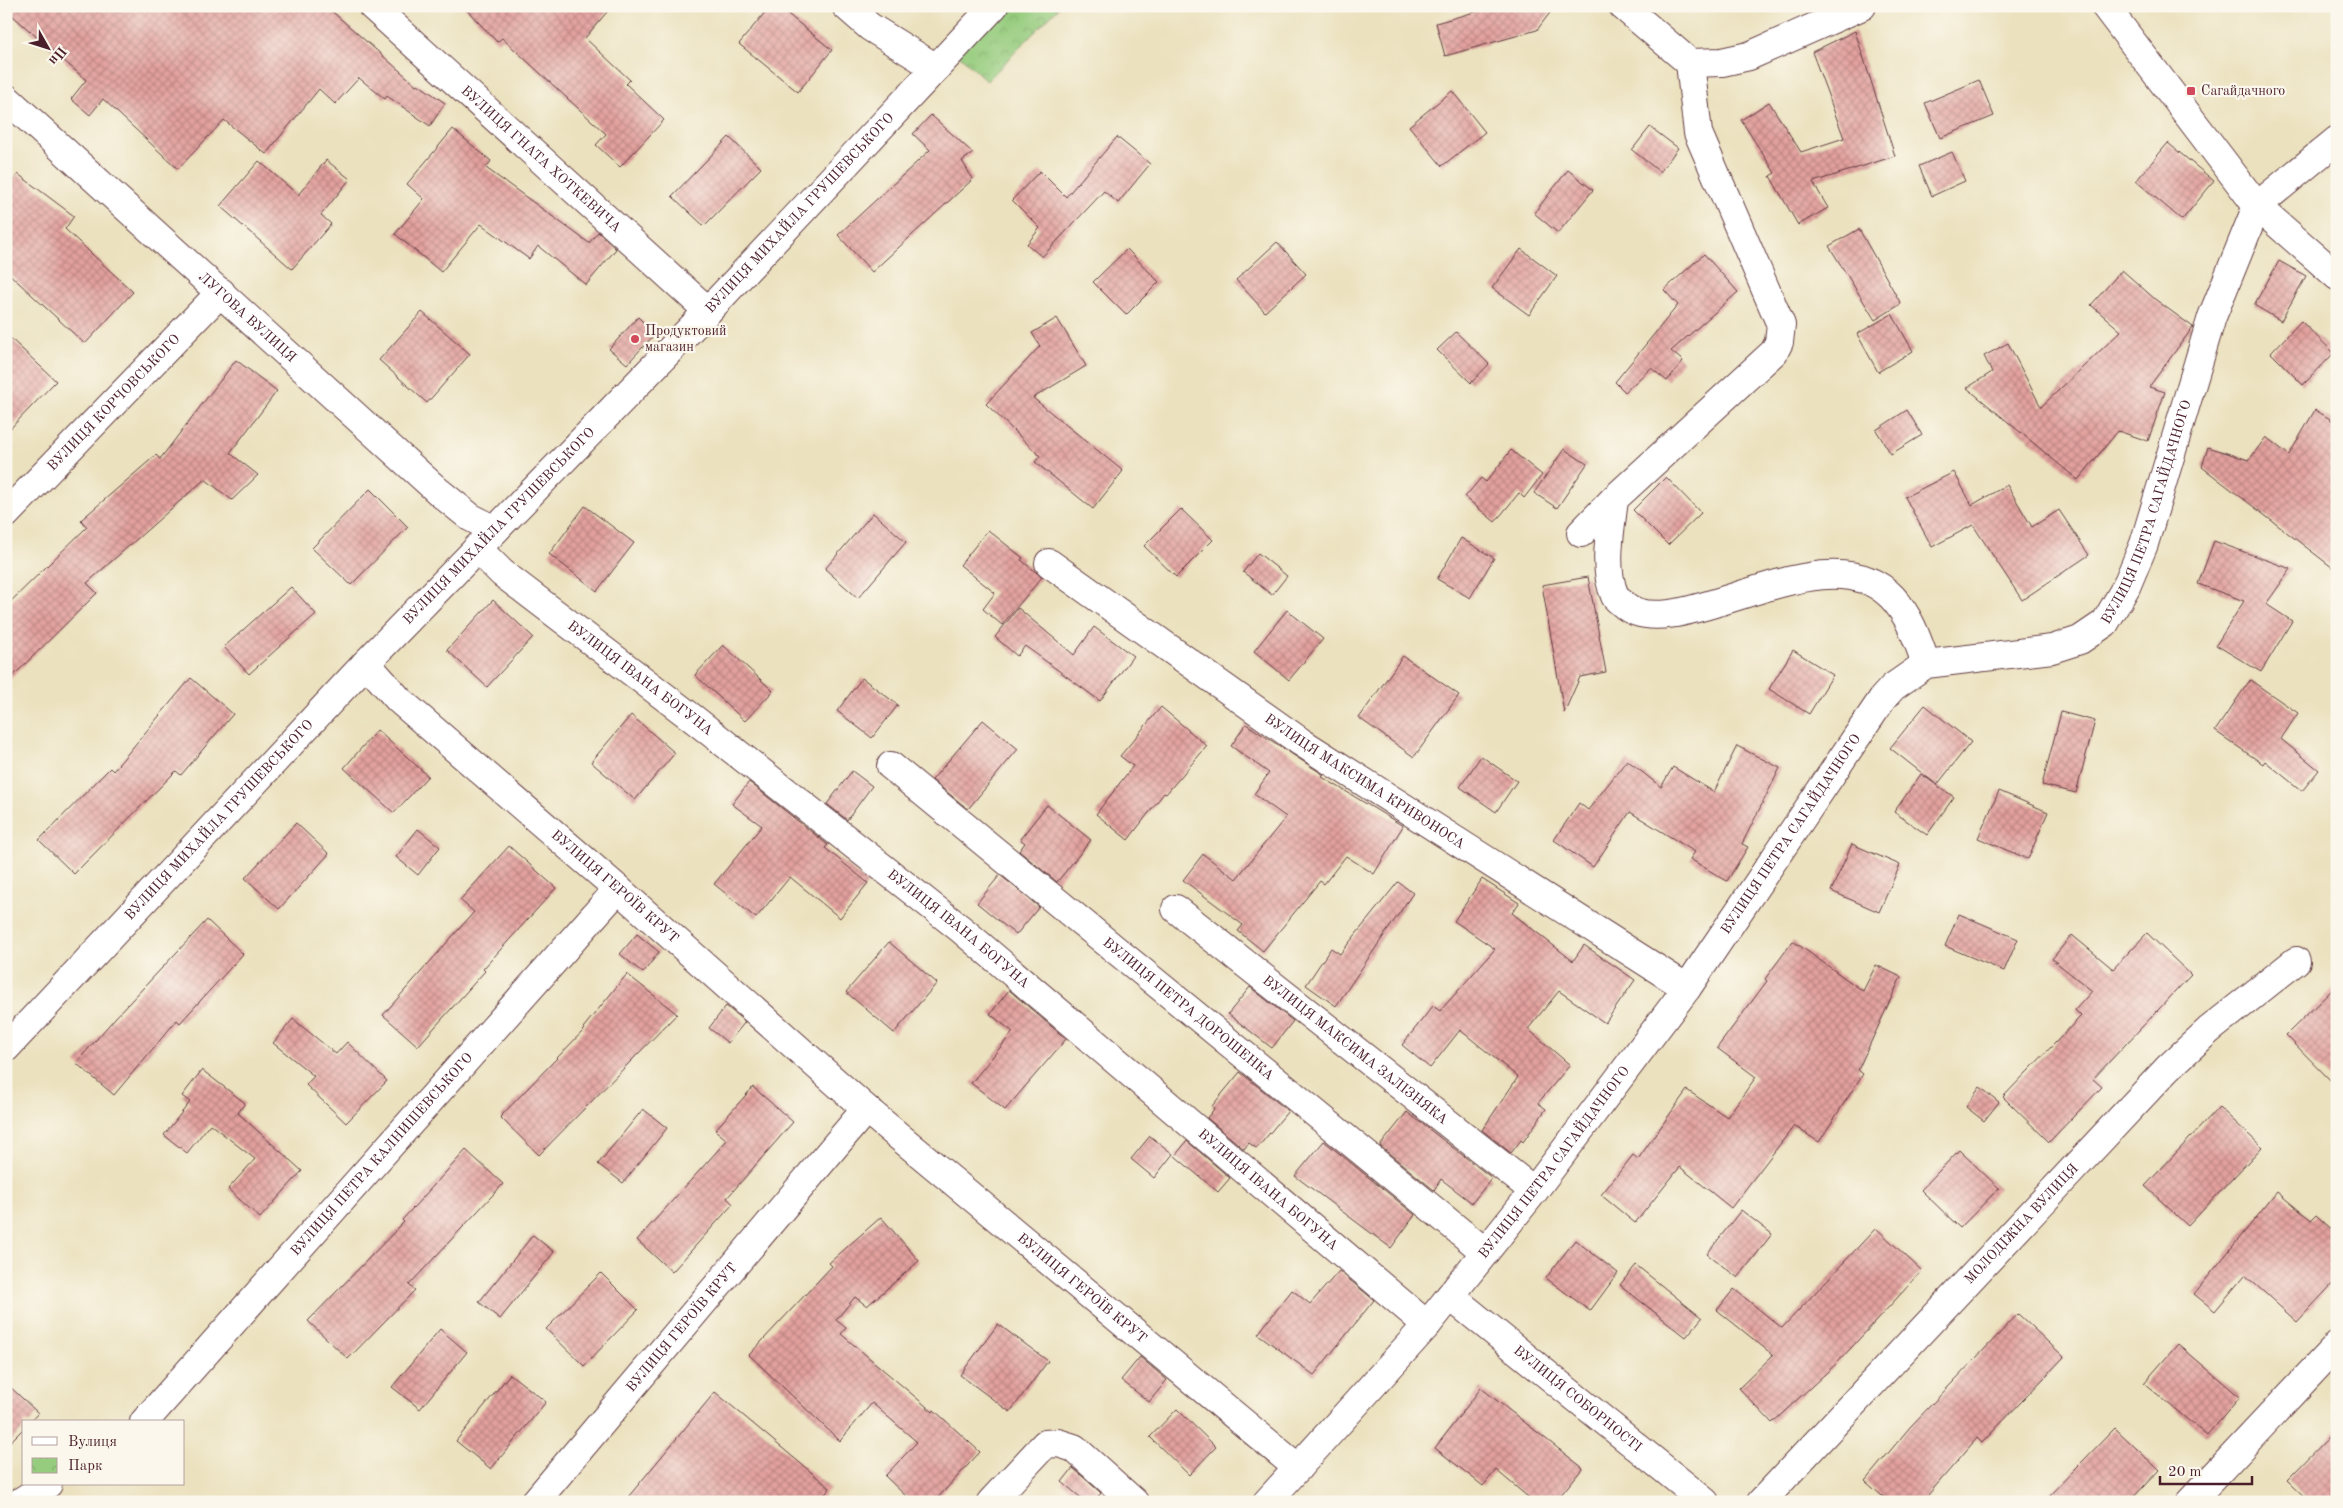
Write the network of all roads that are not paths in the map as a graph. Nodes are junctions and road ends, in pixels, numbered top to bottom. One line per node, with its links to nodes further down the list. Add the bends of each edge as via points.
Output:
1 (372, 6): 14 (street, ВУЛИЦЯ ГНАТА ХОТКЕВИЧА)
2 (846, 6): 8 (street, via 870,27)
3 (994, 6): 8 (street, ВУЛИЦЯ МИХАЙЛА ГРУШЕВСЬКОГО)
4 (1623, 6): 7 (street)
5 (1862, 6): 7 (street, via 1749,56 1722,62)
6 (2108, 8): 11 (street)
7 (1690, 63): 15 (street, via 1698,133 1780,325 1779,342 1774,352)
8 (936, 68): 14 (street, ВУЛИЦЯ МИХАЙЛА ГРУШЕВСЬКОГО)
9 (6, 98): 13 (street, ЛУГОВА ВУЛИЦЯ)
10 (2337, 140): 11 (street)
11 (2258, 206): 12 (street); 21 (street, ВУЛИЦЯ ПЕТРА САГАЙДАЧНОГО, via 2212,317 2144,544 2126,588 2105,622 2080,640 2052,649)
12 (2337, 276)
13 (221, 292): 16 (street, ВУЛИЦЯ КОРЧОВСЬКОГО); 18 (street, ЛУГОВА ВУЛИЦЯ, via 439,492 470,516)
14 (708, 311): 18 (street, ВУЛИЦЯ МИХАЙЛА ГРУШЕВСЬКОГО)
15 (1614, 498): 17 (street); 21 (street, via 1609,574 1616,598 1630,610 1652,615 1680,612 1796,579 1829,575 1855,577 1876,584 1892,597 1914,631)
16 (6, 514)
17 (1582, 533)
18 (486, 539): 20 (street, ВУЛИЦЯ МИХАЙЛА ГРУШЕВСЬКОГО); 32 (street, ВУЛИЦЯ ІВАНА БОГУНА, via 502,573 962,930)
19 (1049, 563): 26 (street, ВУЛИЦЯ МАКСИМА КРИВОНОСА, via 1301,742)
20 (366, 663): 23 (street, ВУЛИЦЯ ГЕРОЇВ КРУТ, via 399,700); 27 (street, ВУЛИЦЯ МИХАЙЛА ГРУШЕВСЬКОГО)
21 (1926, 664): 26 (street, ВУЛИЦЯ ПЕТРА САГАЙДАЧНОГО, via 1893,686 1883,698)
22 (891, 766): 30 (street, ВУЛИЦЯ ПЕТРА ДОРОШЕНКА)
23 (618, 889): 28 (street, ВУЛИЦЯ ГЕРОЇВ КРУТ); 34 (street, ВУЛИЦЯ ПЕТРА КАЛНИШЕВСЬКОГО)
24 (1176, 909): 29 (street, ВУЛИЦЯ МАКСИМА ЗАЛІЗНЯКА)
25 (2296, 962): 43 (street, МОЛОДІЖНА ВУЛИЦЯ, via 2209,1030 2168,1068)
26 (1687, 988): 29 (street, ВУЛИЦЯ ПЕТРА САГАЙДАЧНОГО)
27 (6, 1048)
28 (866, 1109): 35 (street, ВУЛИЦЯ ГЕРОЇВ КРУТ); 38 (street, ВУЛИЦЯ ГЕРОЇВ КРУТ)
29 (1534, 1191): 30 (street, ВУЛИЦЯ ПЕТРА САГАЙДАЧНОГО)
30 (1485, 1252): 31 (street, ВУЛИЦЯ ПЕТРА САГАЙДАЧНОГО)
31 (1450, 1296): 32 (street, ВУЛИЦЯ ПЕТРА САГАЙДАЧНОГО); 42 (street, ВУЛИЦЯ СОБОРНОСТІ)
32 (1427, 1325): 35 (street, ВУЛИЦЯ ПЕТРА САГАЙДАЧНОГО)
33 (2337, 1345): 44 (street)
34 (146, 1420)
35 (1298, 1468): 41 (street, ВУЛИЦЯ ПЕТРА САГАЙДАЧНОГО)
36 (45, 1486): 37 (street)
37 (20, 1502)
38 (535, 1502)
39 (992, 1502): 40 (street, via 1045,1444 1058,1442 1074,1448)
40 (1134, 1502)
41 (1266, 1502)
42 (1705, 1502)
43 (1761, 1502)
44 (2190, 1502)

